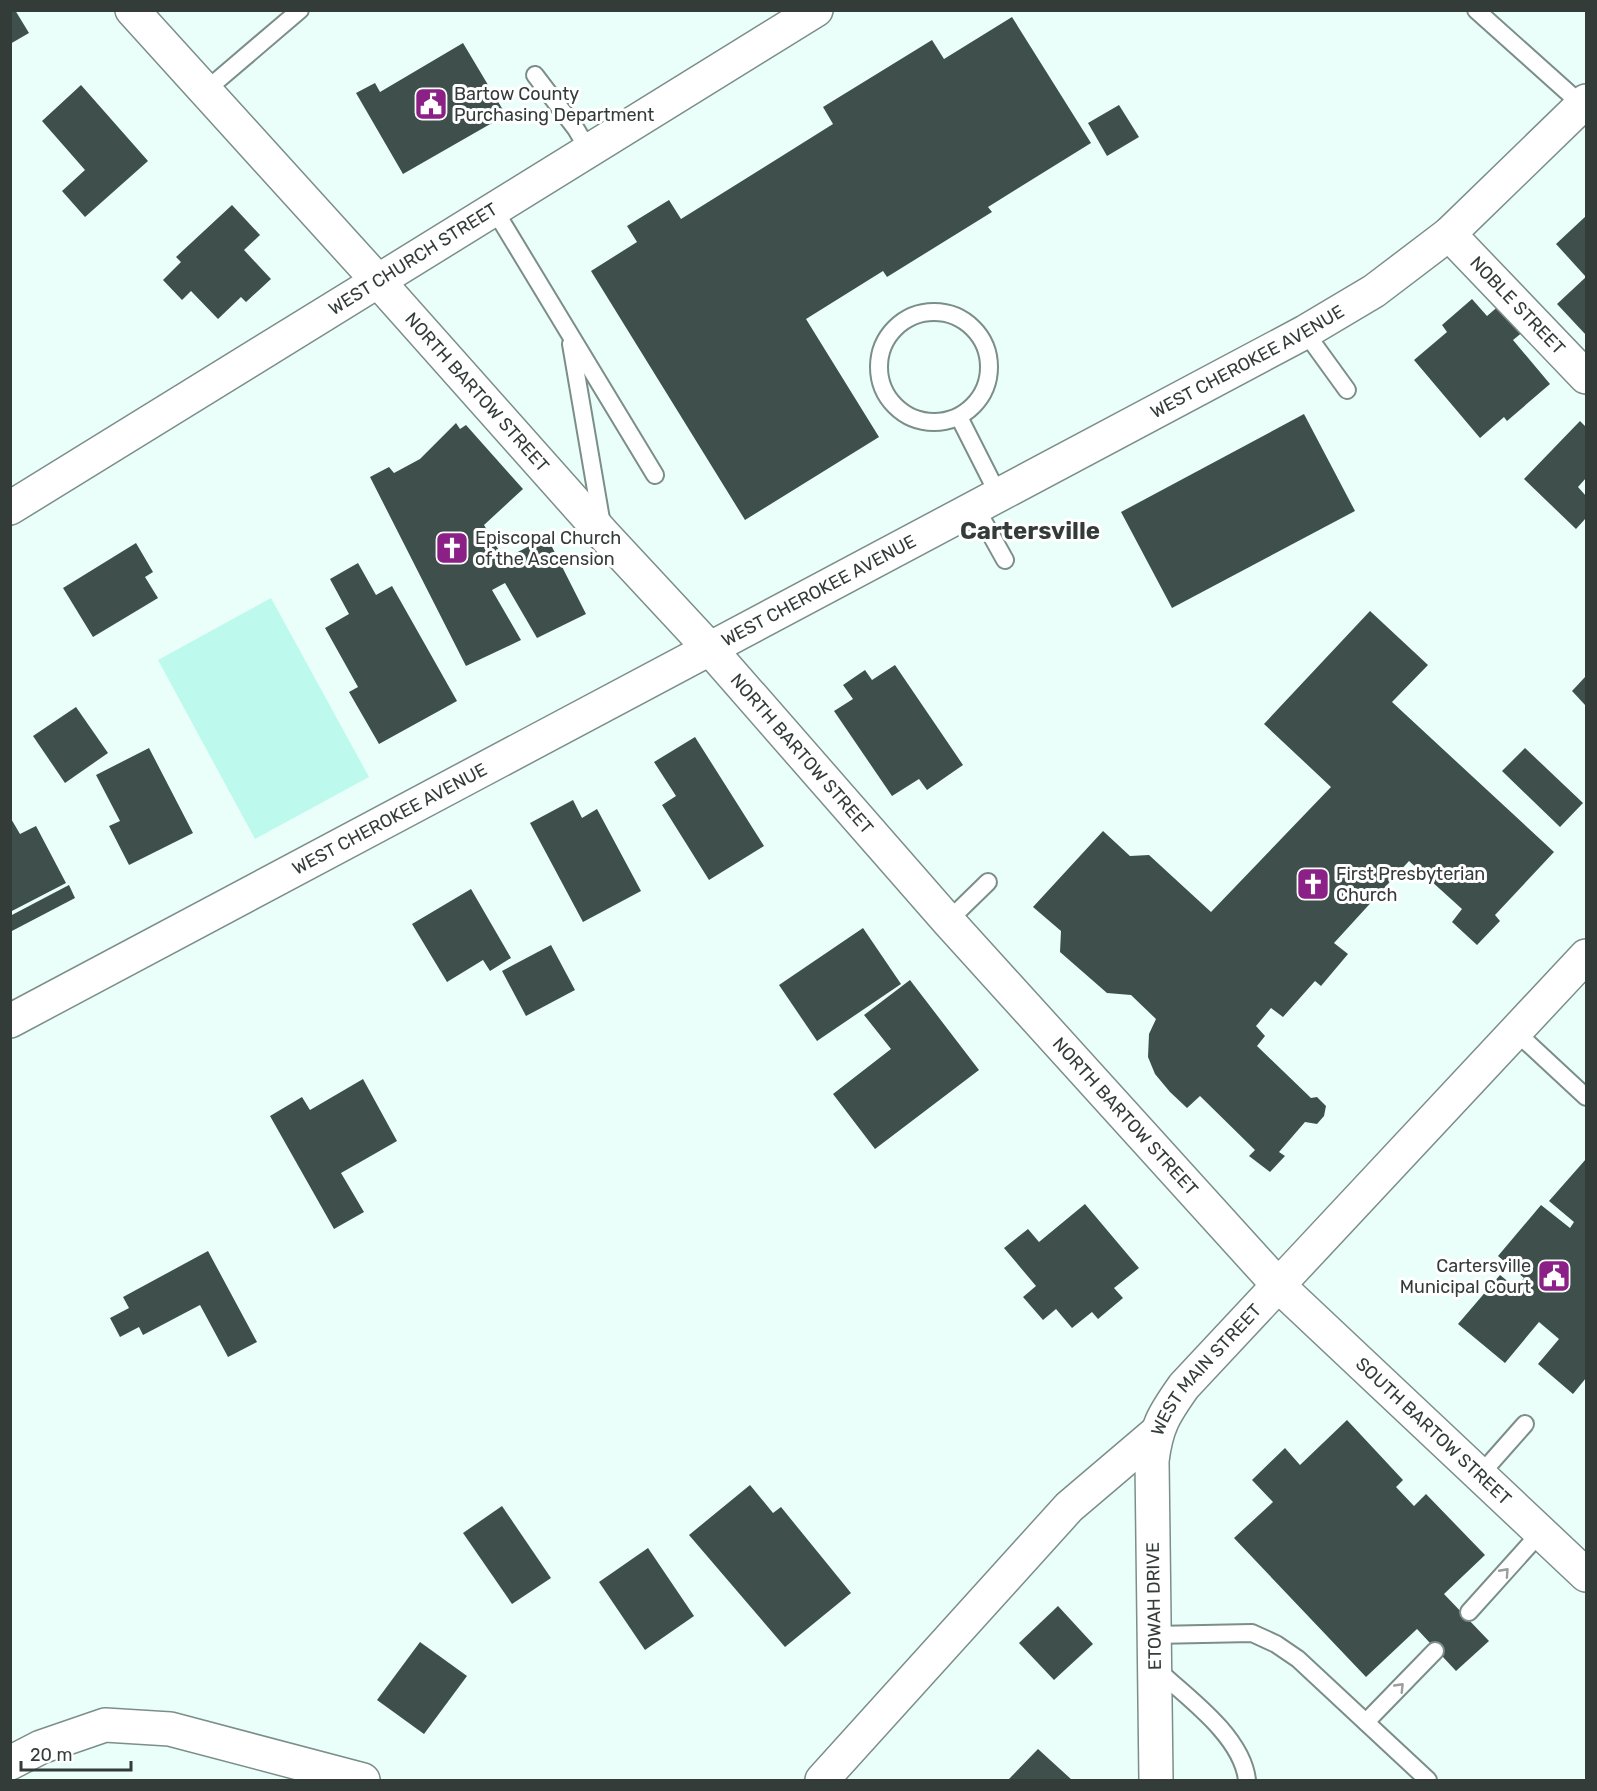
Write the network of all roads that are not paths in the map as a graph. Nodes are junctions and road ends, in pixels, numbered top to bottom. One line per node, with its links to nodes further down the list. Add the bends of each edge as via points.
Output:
1 (132, 10): 6 (main road, NORTH BARTOW STREET)
2 (300, 10): 6 (lane)
3 (816, 10): 8 (main road, WEST CHURCH STREET)
4 (1476, 10): 7 (lane)
5 (535, 75): 8 (lane)
6 (205, 91): 11 (main road, NORTH BARTOW STREET)
7 (1584, 103): 10 (main road, WEST CHEROKEE AVENUE)
8 (589, 151): 9 (main road, WEST CHURCH STREET)
9 (494, 209): 11 (main road, WEST CHURCH STREET); 13 (lane)
10 (1449, 234): 12 (main road, WEST CHEROKEE AVENUE, via 1374,291); 14 (main road, NOBLE STREET)
11 (378, 281): 19 (main road, WEST CHURCH STREET); 20 (main road, NORTH BARTOW STREET)
12 (1305, 332): 15 (lane); 18 (main road, WEST CHEROKEE AVENUE)
13 (569, 333): 17 (lane); 20 (lane)
14 (1587, 377)
15 (1347, 390)
16 (959, 417): 16 (lane, via 980,398 987,381 985,345 968,323 944,313 909,318 884,344 879,362 880,380 888,397 900,411 916,420 934,423); 18 (lane)
17 (655, 474)
18 (987, 502): 21 (lane); 22 (main road, WEST CHEROKEE AVENUE)
19 (10, 508)
20 (604, 535): 22 (main road, NORTH BARTOW STREET)
21 (1005, 560)
22 (710, 649): 24 (main road, NORTH BARTOW STREET); 26 (main road, WEST CHEROKEE AVENUE)
23 (988, 882): 24 (lane)
24 (948, 921): 29 (main road, NORTH BARTOW STREET)
25 (1587, 956): 27 (main road, WEST MAIN STREET)
26 (10, 1021)
27 (1516, 1032): 28 (lane); 29 (main road, WEST MAIN STREET)
28 (1587, 1097)
29 (1279, 1286): 31 (main road, WEST MAIN STREET, via 1184,1386); 32 (main road, SOUTH BARTOW STREET)
30 (1525, 1424): 32 (lane)
31 (1156, 1433): 36 (main road, ETOWAH DRIVE, via 1152,1496); 42 (main road, WEST MAIN STREET, via 1069,1507)
32 (1479, 1476): 33 (main road, SOUTH BARTOW STREET)
33 (1541, 1533): 34 (main road, SOUTH BARTOW STREET); 35 (lane, one-way to 33)
34 (1587, 1575)
35 (1469, 1612)
36 (1154, 1635): 38 (main road, ETOWAH DRIVE); 39 (lane, via 1252,1633 1298,1659)
37 (1435, 1651): 39 (lane, one-way to 37)
38 (1155, 1668): 43 (main road, ETOWAH DRIVE); 44 (lane, via 1221,1728 1246,1769)
39 (1366, 1722): 45 (lane)
40 (10, 1763): 41 (main road, via 41,1747 105,1725 170,1729)
41 (363, 1780)
42 (822, 1780)
43 (1156, 1780)
44 (1247, 1780)
45 (1428, 1780)

